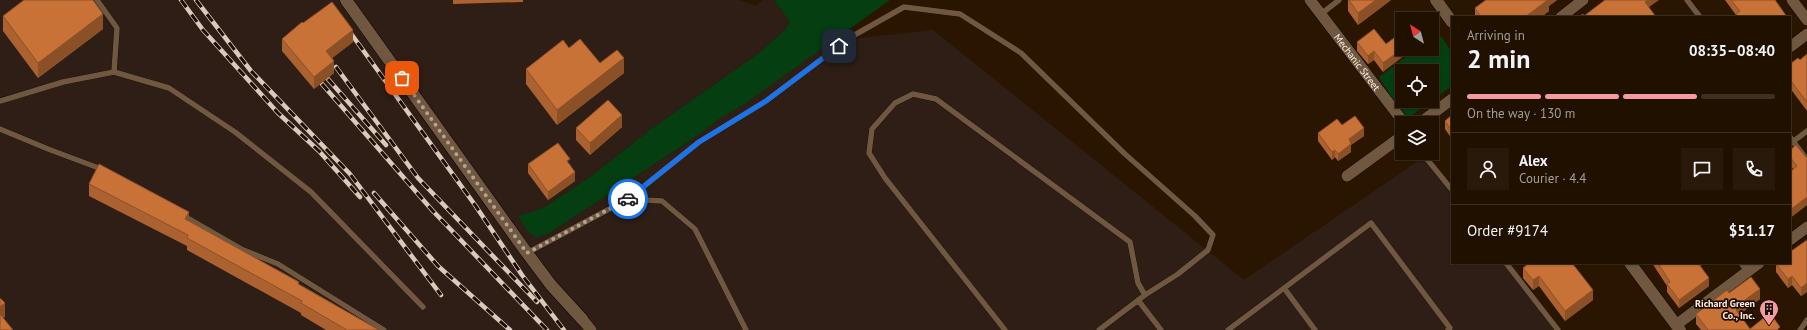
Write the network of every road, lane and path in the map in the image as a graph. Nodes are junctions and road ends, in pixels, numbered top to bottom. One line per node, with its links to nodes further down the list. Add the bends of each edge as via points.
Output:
1 (97, 0): 16 (lane, via 117,28)
2 (346, 0): 34 (street)
3 (1310, 0): 9 (street, Mechanic Street)
4 (1340, 0): 9 (lane)
5 (1436, 0): 13 (street)
6 (1584, 0): 10 (street)
7 (1687, 0): 11 (lane)
8 (1792, 0): 12 (street)
9 (1321, 14): 19 (street, Mechanic Street)
10 (1562, 16)
11 (1699, 16)
12 (1807, 20)
13 (1451, 21)
14 (1807, 34): 15 (street)
15 (1791, 45)
16 (114, 72): 18 (lane, via 63,82); 42 (lane, via 169,88 235,132 311,192)
17 (1451, 100): 20 (street)
18 (0, 101)
19 (1399, 116)
20 (1429, 116)
21 (0, 129): 27 (lane)
22 (1807, 131): 24 (lane)
23 (1395, 141): 28 (street)
24 (1791, 141): 26 (lane)
25 (1428, 160): 29 (lane)
26 (1807, 160)
27 (108, 172)
28 (1347, 176)
29 (1451, 189)
30 (628, 199): 34 (lane); 40 (lane, via 699,142 766,101 851,37 904,7 960,14 1021,53 1213,235 1208,250 1178,274); 49 (lane, via 662,201 695,229)
31 (175, 211): 47 (lane, via 241,249 278,264)
32 (1807, 227): 33 (street)
33 (1791, 239)
34 (527, 253): 43 (street)
35 (1507, 264): 55 (lane)
36 (1631, 264): 45 (street)
37 (1754, 264): 38 (street)
38 (1744, 267): 45 (street)
39 (1284, 288): 46 (lane, via 1371,223); 53 (lane); 54 (lane)
40 (1145, 295): 41 (lane); 50 (lane, via 1138,283 1130,242 936,99 913,94 895,103 872,129 869,153 885,178)
41 (1138, 300): 51 (lane); 52 (lane)
42 (423, 307)
43 (582, 320): 48 (street)
44 (1807, 320): 56 (lane)
45 (1678, 327)
46 (1450, 329)
47 (384, 330)
48 (591, 330)
49 (746, 330)
50 (1005, 330)
51 (1099, 330)
52 (1161, 330)
53 (1228, 330)
54 (1315, 330)
55 (1558, 330)
56 (1800, 330)

